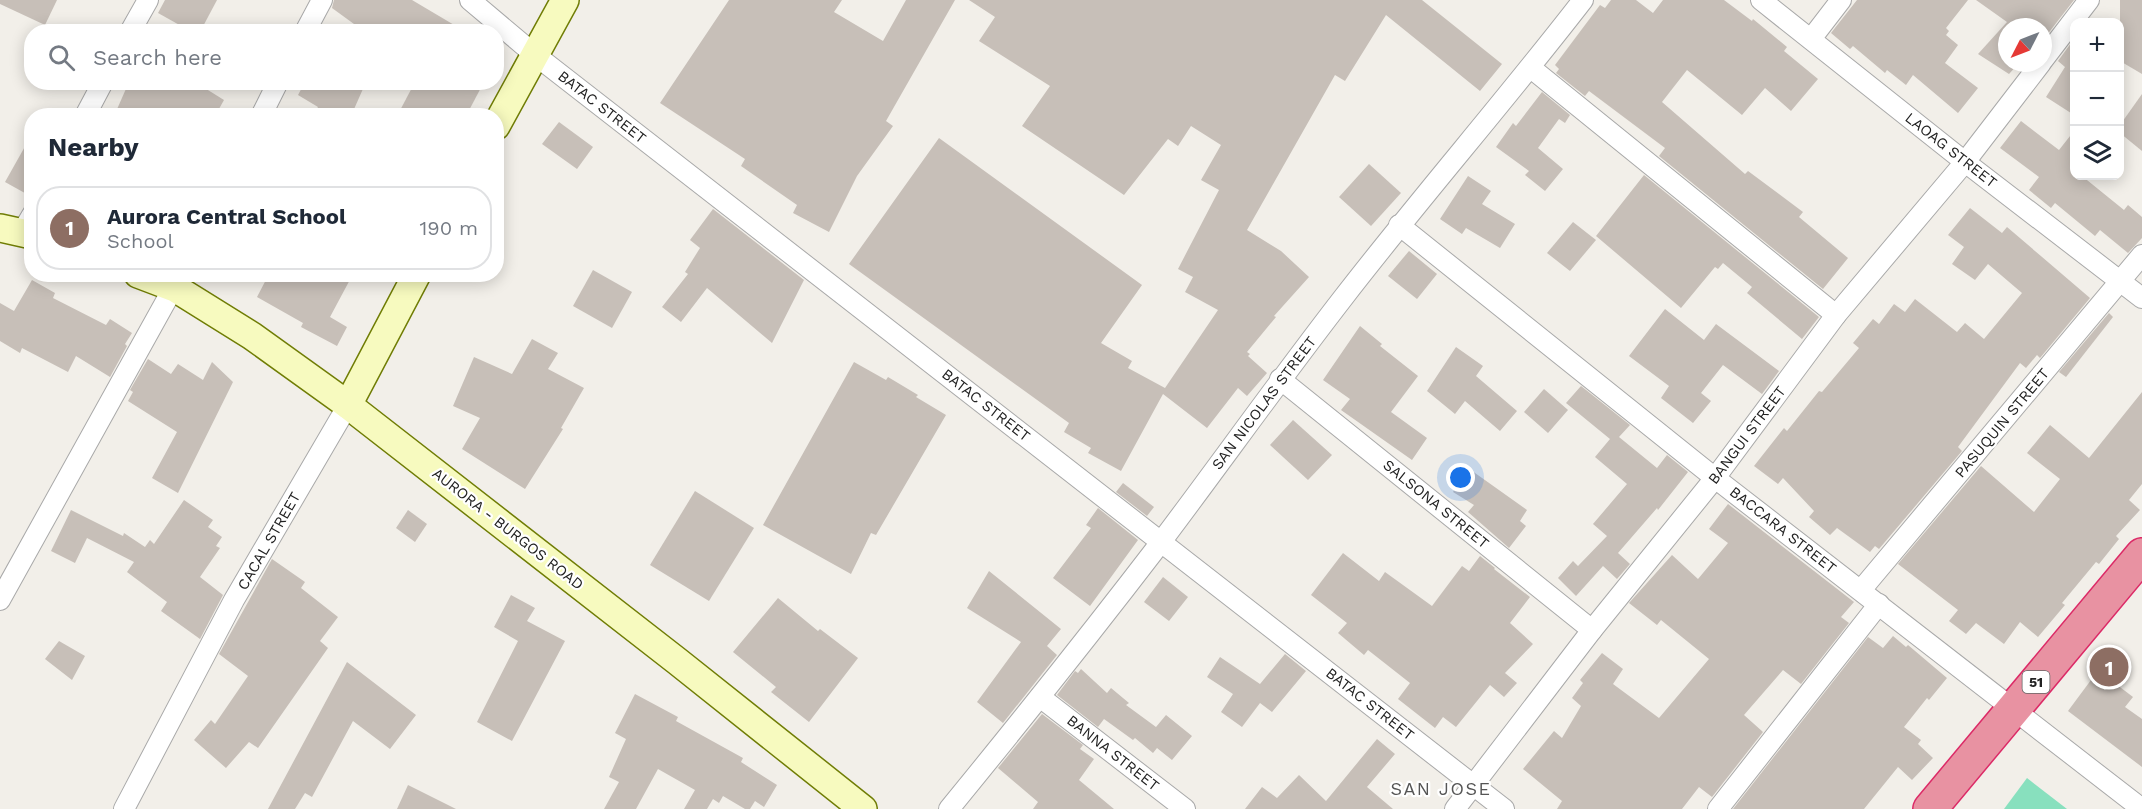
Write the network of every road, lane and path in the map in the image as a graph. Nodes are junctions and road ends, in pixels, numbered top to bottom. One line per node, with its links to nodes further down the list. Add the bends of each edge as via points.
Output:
1 (147, 0): 9 (street)
2 (322, 0): 10 (street)
3 (470, 0): 11 (street, BATAC STREET)
4 (565, 0): 15 (main road)
5 (1583, 0): 16 (street, SAN NICOLAS STREET)
6 (1761, 0): 13 (street, LAOAG STREET)
7 (1841, 0): 13 (street)
8 (2089, 0): 14 (street, BANGUI STREET)
9 (134, 24)
10 (309, 24)
11 (498, 24)
12 (504, 29): 15 (street, BATAC STREET)
13 (1811, 39): 23 (street, LAOAG STREET)
14 (2052, 49)
15 (534, 54): 22 (main road); 35 (street, BATAC STREET)
16 (1531, 68): 24 (street, SAN NICOLAS STREET); 31 (street)
17 (2034, 72): 23 (street, BANGUI STREET)
18 (99, 90): 20 (street)
19 (274, 90): 21 (street)
20 (89, 108)
21 (265, 108)
22 (504, 111)
23 (1965, 162): 26 (street, LAOAG STREET); 31 (street, BANGUI STREET)
24 (1399, 225): 32 (street, SAN NICOLAS STREET); 34 (street, BACCARA STREET)
25 (2142, 255): 26 (street, PASUQUIN STREET)
26 (2121, 281): 30 (street, LAOAG STREET); 37 (street, PASUQUIN STREET)
27 (177, 282): 38 (street)
28 (179, 282): 33 (main road, AURORA - BURGOS ROAD)
29 (413, 282): 33 (main road, CACAL STREET)
30 (2142, 298)
31 (1836, 315): 34 (street, BANGUI STREET)
32 (1280, 379): 35 (street, SAN NICOLAS STREET); 40 (street, SALSONA STREET)
33 (348, 405): 44 (street, CACAL STREET, via 234,600); 45 (main road, AURORA - BURGOS ROAD)
34 (1715, 478): 37 (street, BACCARA STREET); 40 (street, BANGUI STREET)
35 (1161, 541): 41 (street, SAN NICOLAS STREET); 43 (street, BATAC STREET)
36 (2142, 555): 42 (highway, 51)
37 (1861, 590): 39 (street, BACCARA STREET)
38 (0, 600)
39 (1879, 604): 42 (street, BACCARA STREET); 50 (street)
40 (1592, 630): 43 (street, BANGUI STREET)
41 (1040, 697): 46 (street, SAN NICOLAS STREET); 47 (street, BANNA STREET)
42 (2014, 709): 51 (highway, 51); 52 (street, BACCARA STREET)
43 (1474, 784): 48 (street, BANGUI STREET); 49 (street, BATAC STREET)
44 (124, 809)
45 (863, 809)
46 (949, 809)
47 (1185, 809)
48 (1455, 809)
49 (1503, 809)
50 (1718, 809)
51 (1930, 809)
52 (2142, 809)

